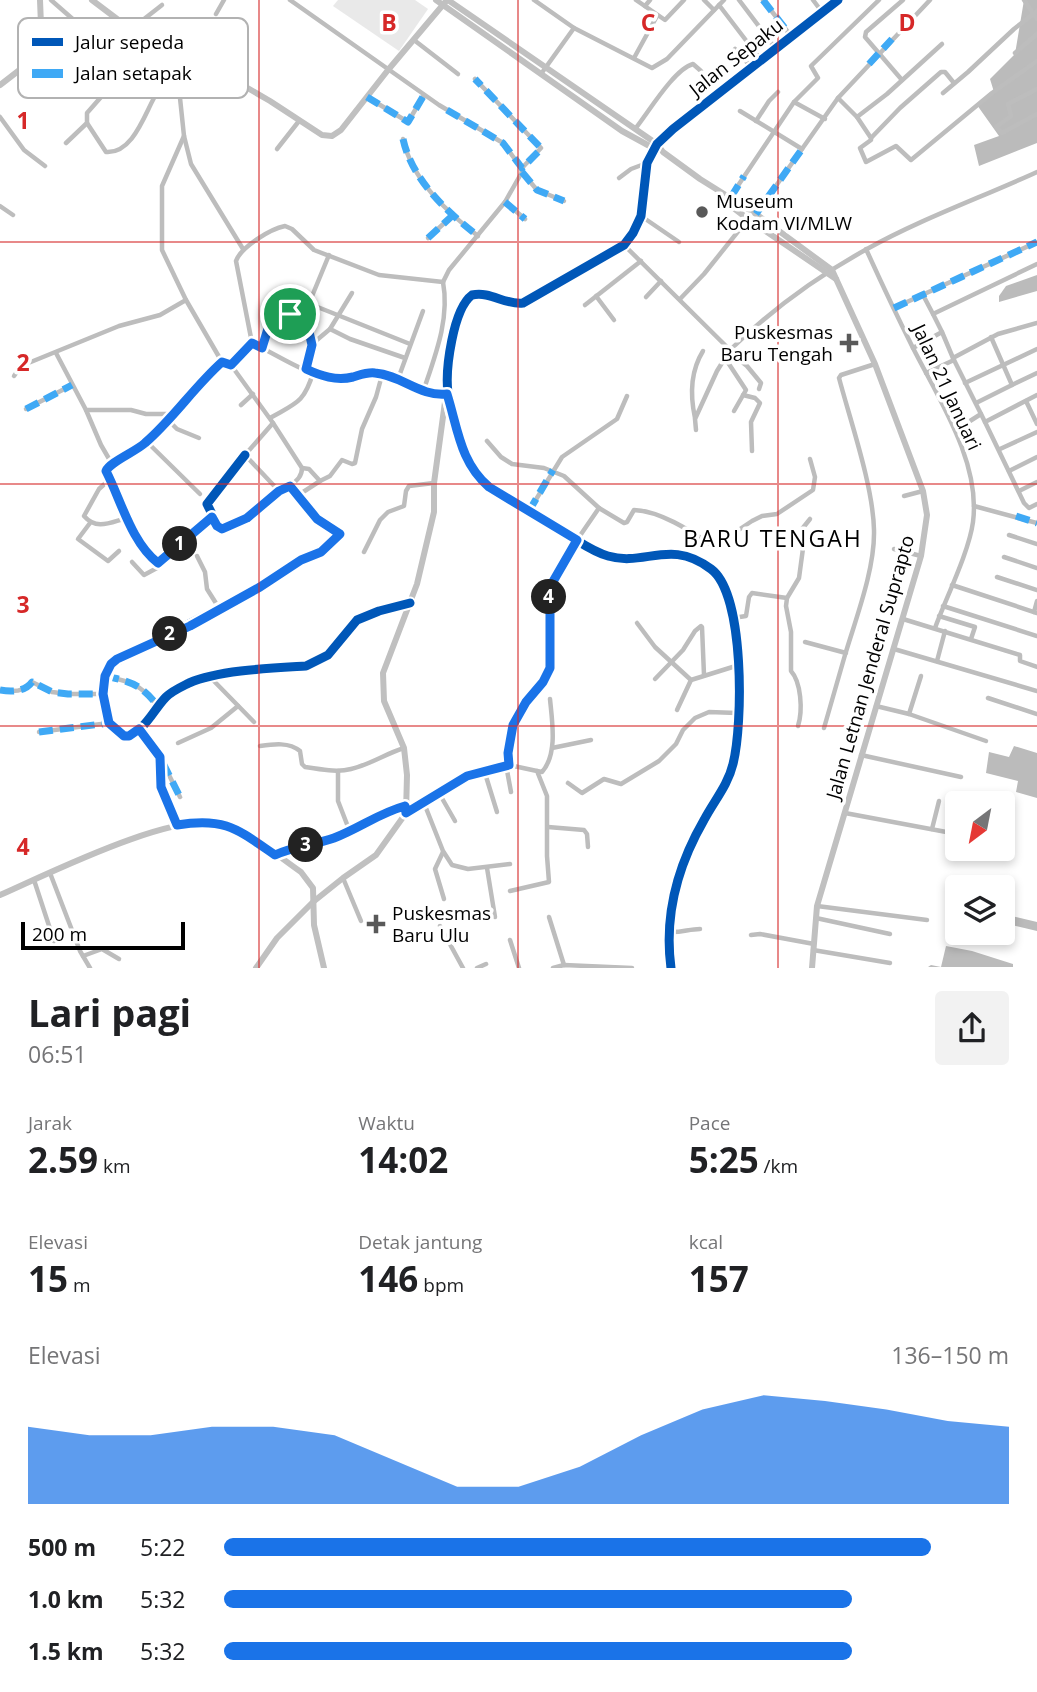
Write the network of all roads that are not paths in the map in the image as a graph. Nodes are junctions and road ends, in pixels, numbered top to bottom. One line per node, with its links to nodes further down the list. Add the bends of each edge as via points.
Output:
1 (40, 0): 29 (main road)
2 (51, 0): 30 (street)
3 (92, 0): 31 (main road)
4 (224, 0): 27 (street)
5 (290, 0): 47 (street)
6 (436, 0): 21 (main road, Jalan Letnan Jenderal Suprapto)
7 (636, 0): 23 (street)
8 (650, 0): 23 (street)
9 (684, 0): 28 (street, via 665,20)
10 (704, 0): 24 (street)
11 (724, 0): 24 (street)
12 (740, 0): 39 (street)
13 (763, 0): 36 (street)
14 (813, 0): 25 (street)
15 (838, 0): 25 (street, Jalan Sepaku)
16 (879, 0): 66 (street, via 811,66 818,78)
17 (903, 0): 41 (street, via 866,32)
18 (930, 0): 41 (street)
19 (1024, 0): 26 (street)
20 (537, 1): 34 (street)
21 (446, 2): 37 (main road); 49 (main road, Jalan Letnan Jenderal Suprapto)
22 (162, 5): 32 (street)
23 (645, 6): 28 (street)
24 (717, 7): 43 (street, via 667,59 652,68); 44 (street)
25 (822, 12): 36 (street, Jalan Sepaku)
26 (1035, 13): 33 (street); 54 (street)
27 (216, 14)
28 (657, 16): 43 (street)
29 (40, 18)
30 (72, 18)
31 (114, 18)
32 (145, 18)
33 (1037, 19)
34 (575, 28): 43 (street); 49 (street)
35 (1037, 34): 42 (street)
36 (791, 36): 39 (street, Jalan Sepaku)
37 (413, 39): 47 (main road); 51 (street)
38 (942, 44): 53 (street)
39 (776, 48): 44 (street, Jalan Sepaku)
40 (736, 49): 46 (street)
41 (879, 53): 53 (street); 65 (street)
42 (1015, 53)
43 (634, 58)
44 (761, 60): 46 (street, Jalan Sepaku)
45 (1037, 61): 78 (street, via 912,160 895,146 866,162 859,149)
46 (752, 68): 81 (street, Jalan Sepaku)
47 (388, 70): 60 (street); 61 (main road)
48 (18, 71): 55 (main road)
49 (544, 71): 75 (main road, Jalan Letnan Jenderal Suprapto); 81 (main road, Jalan Letnan Jenderal Suprapto, via 622,131)
50 (701, 71): 75 (street, via 693,64 687,66)
51 (458, 74)
52 (475, 79): 86 (street, via 541,148)
53 (902, 80): 70 (street)
54 (954, 83): 59 (street); 78 (street, via 942,71)
55 (0, 85)
56 (248, 88): 72 (main road)
57 (1037, 89): 68 (street, via 1008,104 1011,116 996,127 1002,133)
58 (778, 92): 73 (street)
59 (943, 93)
60 (424, 95): 61 (street, via 409,125); 86 (street, via 503,143)
61 (367, 97): 72 (main road, via 332,136)
62 (100, 98): 74 (street, via 87,113)
63 (154, 98): 74 (street, via 129,142 118,150 106,152)
64 (180, 98): 77 (street)
65 (838, 98): 70 (street); 71 (street)
66 (794, 102): 71 (street); 76 (street)
67 (740, 111): 73 (street)
68 (1037, 114)
69 (0, 117): 85 (street, via 24,150)
70 (857, 117): 78 (street)
71 (825, 119): 83 (street)
72 (299, 121): 82 (street)
73 (756, 121): 76 (street)
74 (87, 122): 80 (street)
75 (635, 130): 81 (main road, Jalan Letnan Jenderal Suprapto)
76 (773, 133): 83 (street); 89 (street)
77 (184, 136): 104 (street, via 193,168); 118 (street, via 162,192 162,250)
78 (871, 138)
79 (403, 139): 95 (street, via 423,180)
80 (66, 143)
81 (656, 146): 84 (main road); 89 (main road, Jalan Letnan Jenderal Suprapto)
82 (277, 149)
83 (802, 149): 93 (street)
84 (647, 163): 88 (street); 96 (main road)
85 (45, 166)
86 (522, 170): 90 (street, via 537,190); 91 (street)
87 (1037, 173): 105 (street)
88 (620, 178)
89 (727, 198): 93 (main road, Jalan Letnan Jenderal Suprapto); 98 (main road, Jalan Letnan Jenderal Suprapto)
90 (564, 201)
91 (505, 202): 97 (street); 99 (street)
92 (0, 206): 94 (street)
93 (756, 214): 109 (main road, Jalan Letnan Jenderal Suprapto)
94 (13, 215)
95 (452, 216): 99 (street); 100 (street)
96 (641, 216): 101 (street); 103 (main road)
97 (525, 219)
98 (748, 219): 109 (main road, Jalan Letnan Jenderal Suprapto); 117 (street)
99 (478, 236): 111 (street)
100 (428, 238)
101 (679, 242)
102 (1037, 242): 113 (street)
103 (624, 245): 107 (street); 159 (main road, via 523,303 480,293 466,300 456,321)
104 (243, 249): 106 (street, via 285,226 307,245); 130 (street, via 236,261)
105 (866, 249): 109 (street); 121 (street, Jalan 21 Januari)
106 (329, 255): 111 (street, via 379,275); 124 (street, via 310,301)
107 (641, 261): 110 (street); 114 (street)
108 (1037, 264): 123 (street)
109 (829, 272): 137 (street, via 763,318); 143 (main road, Jalan Letnan Jenderal Suprapto, via 837,280)
110 (661, 281): 116 (street); 117 (street)
111 (443, 282): 157 (street, via 446,299 439,343)
112 (352, 293): 124 (street)
113 (923, 295): 121 (street); 123 (street)
114 (596, 296): 119 (street); 125 (street)
115 (278, 297): 120 (street)
116 (646, 297)
117 (680, 299): 137 (street)
118 (186, 300): 138 (street, via 160,315 119,326); 142 (street)
119 (584, 304)
120 (275, 306): 132 (street, via 306,321); 133 (street)
121 (894, 309): 134 (street, Jalan 21 Januari)
122 (423, 311): 131 (street)
123 (933, 314): 128 (street)
124 (339, 317): 127 (street); 131 (street)
125 (614, 320)
126 (1037, 323): 129 (street)
127 (330, 329): 132 (street); 139 (street)
128 (942, 332): 134 (street); 141 (street)
129 (991, 337): 141 (street); 145 (street)
130 (252, 343): 133 (street); 144 (street)
131 (410, 344): 139 (street)
132 (312, 345): 146 (street)
133 (262, 348): 146 (street)
134 (913, 348): 148 (street, Jalan 21 Januari)
135 (1037, 349): 145 (street)
136 (703, 351): 171 (street, via 694,368)
137 (729, 351): 140 (street); 156 (street, via 761,383)
138 (56, 353): 151 (street, via 21,366); 154 (street)
139 (405, 358): 152 (street)
140 (726, 358): 162 (street, via 745,386); 171 (street)
141 (954, 359): 148 (street); 153 (street)
142 (222, 362): 144 (street); 170 (street)
143 (875, 364): 196 (main road, Jalan Letnan Jenderal Suprapto); 243 (street, via 839,379 874,527 859,616)
144 (231, 365): 158 (street)
145 (1003, 365): 153 (street); 155 (street)
146 (306, 369): 147 (street)
147 (313, 373): 150 (street, via 334,379); 172 (street, via 300,400)
148 (926, 373): 202 (street, Jalan 21 Januari, via 966,460)
149 (1037, 373): 155 (street)
150 (382, 374): 152 (street); 191 (street, via 362,429 357,461 342,460)
151 (14, 376)
152 (398, 379): 157 (street)
153 (965, 383): 164 (street)
154 (72, 385): 166 (street); 167 (street)
155 (1012, 385): 164 (street)
156 (759, 389)
157 (423, 392): 159 (street)
158 (253, 394): 165 (street); 172 (street)
159 (447, 394): 193 (main road); 204 (street, via 471,469 489,487)
160 (1037, 395): 163 (street)
161 (627, 396): 188 (street, via 617,419 567,453)
162 (743, 396): 168 (street); 182 (street, via 760,402 751,422)
163 (1026, 401): 174 (street); 175 (street)
164 (975, 403): 169 (street)
165 (241, 405)
166 (26, 409)
167 (86, 410): 170 (street); 186 (street)
168 (734, 411)
169 (981, 414): 173 (street); 174 (street)
170 (169, 416): 178 (street, via 177,429); 180 (street)
171 (695, 419): 176 (street)
172 (272, 421): 183 (street); 187 (street)
173 (970, 421)
174 (985, 422): 181 (street)
175 (1037, 424)
176 (696, 430)
177 (1037, 432): 181 (street)
178 (199, 438)
179 (488, 441): 188 (street, via 512,464)
180 (147, 442): 186 (street); 198 (street)
181 (999, 449): 189 (street)
182 (752, 451)
183 (245, 455): 195 (street); 206 (street, via 208,501)
184 (1037, 457): 189 (street)
185 (810, 459): 203 (street, via 816,477 808,495 777,514 762,516 716,545 640,510 634,510 624,523)
186 (113, 464): 190 (street, via 106,469)
187 (302, 468): 191 (street, via 311,470); 194 (street)
188 (553, 470): 203 (street); 204 (street)
189 (1009, 471): 197 (street)
190 (110, 479): 205 (street); 208 (street, via 84,515)
191 (320, 481): 199 (street)
192 (1037, 482): 197 (street)
193 (435, 483): 215 (street, via 409,486 404,506 380,520); 227 (main road, via 434,512)
194 (290, 486): 195 (street); 199 (street)
195 (279, 491): 206 (street, via 247,518 222,529)
196 (923, 491): 200 (street); 217 (main road, Jalan Letnan Jenderal Suprapto, via 928,515)
197 (1019, 491): 201 (street, via 1027,507)
198 (200, 494)
199 (297, 496): 229 (street, via 317,519 340,534 321,552)
200 (904, 496)
201 (1037, 504)
202 (974, 506): 209 (street); 223 (street, Jalan 21 Januari, via 971,530)
203 (599, 508): 211 (street)
204 (529, 511): 211 (street)
205 (127, 517): 208 (street, via 98,526); 220 (street)
206 (212, 517): 220 (street)
207 (810, 519): 225 (street, via 802,529 799,578)
208 (90, 523): 214 (street, via 78,538 108,561)
209 (1037, 523)
210 (1009, 536): 212 (street)
211 (577, 540): 233 (street, via 613,558 667,553 697,561 716,573); 280 (street, via 551,585 550,668 513,725)
212 (1037, 544)
213 (894, 549): 217 (street)
214 (119, 551)
215 (364, 552)
216 (197, 556): 229 (street, via 206,587)
217 (921, 556): 234 (main road, Jalan Letnan Jenderal Suprapto)
218 (1004, 557): 221 (street)
219 (132, 562): 220 (street, via 145,575)
220 (158, 563)
221 (1037, 568)
222 (997, 578): 224 (street)
223 (952, 585): 228 (street, Jalan 21 Januari); 230 (street)
224 (1037, 590)
225 (787, 598): 233 (street, via 752,593 746,616); 268 (street, via 791,670 800,697)
226 (1037, 601): 230 (street)
227 (410, 603): 251 (street, via 357,620 328,655 306,666); 276 (main road, via 383,673 384,701)
228 (943, 606): 231 (street, Jalan 21 Januari); 232 (street)
229 (219, 608): 249 (street, via 117,659)
230 (1035, 612)
231 (939, 616): 236 (street); 237 (street, Jalan 21 Januari)
232 (977, 617): 236 (street); 239 (street)
233 (733, 618): 246 (street)
234 (903, 618): 237 (street); 242 (main road, Jalan Letnan Jenderal Suprapto)
235 (637, 624): 245 (street)
236 (975, 627): 240 (street)
237 (935, 628): 238 (street)
238 (945, 631): 240 (street); 244 (street)
239 (1037, 636)
240 (971, 639): 247 (street, via 1020,655 1020,661)
241 (805, 642): 243 (street)
242 (894, 649): 244 (street); 259 (main road, Jalan Letnan Jenderal Suprapto)
243 (846, 653): 269 (street)
244 (937, 661): 255 (street)
245 (671, 664): 248 (street, via 702,626); 252 (street); 253 (street)
246 (739, 665): 248 (street); 263 (street)
247 (1037, 667)
248 (704, 675): 253 (street)
249 (105, 676): 256 (street); 260 (street, via 137,684)
250 (921, 676): 264 (street)
251 (209, 677): 260 (street, via 169,694); 261 (street)
252 (655, 679)
253 (691, 680): 262 (street)
254 (0, 690): 256 (street, via 22,690 32,682 52,692)
255 (1037, 691)
256 (103, 694): 267 (street)
257 (988, 698): 265 (street)
258 (550, 699): 277 (street)
259 (875, 705): 264 (street); 278 (main road, Jalan Letnan Jenderal Suprapto)
260 (158, 706): 270 (street)
261 (238, 706): 266 (street); 274 (street, via 211,728)
262 (677, 710)
263 (737, 713): 285 (street, via 709,712 695,718 659,761 621,784 604,779 582,793); 320 (street, via 733,763 688,851)
264 (909, 714): 273 (street)
265 (1037, 714)
266 (254, 722)
267 (109, 723): 270 (street, via 129,736); 271 (street)
268 (798, 726)
269 (824, 728)
270 (139, 729): 279 (street)
271 (39, 732)
272 (591, 740): 277 (street)
273 (986, 741)
274 (178, 743)
275 (260, 746): 282 (street, via 280,743 295,747 303,766)
276 (404, 748): 282 (street); 291 (main road)
277 (552, 748): 283 (street, via 546,768)
278 (861, 755): 284 (street); 293 (main road, Jalan Letnan Jenderal Suprapto)
279 (160, 757): 288 (street); 295 (street, via 161,787)
280 (508, 765): 281 (street); 283 (street); 286 (street)
281 (484, 770): 287 (street); 292 (street)
282 (338, 771): 298 (street, via 338,801)
283 (537, 771): 296 (street, via 547,796)
284 (961, 777)
285 (568, 783)
286 (511, 792)
287 (439, 793): 290 (street); 294 (street)
288 (180, 797)
289 (939, 801): 297 (street)
290 (424, 803): 291 (street); 301 (street)
291 (406, 809): 298 (street, via 384,812); 306 (main road, via 376,855)
292 (497, 812)
293 (845, 813): 297 (street); 312 (main road, Jalan Letnan Jenderal Suprapto)
294 (455, 821)
295 (177, 825): 302 (main road, via 223,824); 305 (main road)
296 (548, 827): 300 (street, via 584,830); 308 (street, via 549,882)
297 (932, 829): 299 (street)
298 (350, 832): 302 (street)
299 (945, 832)
300 (588, 847)
301 (443, 851): 304 (street, via 458,868); 310 (street, via 435,869)
302 (275, 855): 311 (main road, via 308,880)
303 (510, 864): 304 (street)
304 (487, 868): 313 (street)
305 (50, 872): 307 (main road); 326 (street)
306 (343, 878): 311 (main road); 317 (street)
307 (34, 880): 309 (main road); 324 (street)
308 (510, 891)
309 (0, 895)
310 (444, 899)
311 (313, 902): 332 (main road, via 277,938); 333 (main road)
312 (817, 906): 315 (main road, Jalan Letnan Jenderal Suprapto); 316 (street)
313 (495, 917)
314 (549, 917): 330 (street)
315 (815, 918): 321 (street); 325 (main road, Jalan Letnan Jenderal Suprapto)
316 (927, 920)
317 (361, 921)
318 (440, 926): 334 (street)
319 (700, 929): 320 (street)
320 (669, 932): 339 (street)
321 (890, 934)
322 (751, 935): 325 (street)
323 (510, 940): 336 (street)
324 (54, 941)
325 (813, 947): 328 (street); 340 (main road, Jalan Letnan Jenderal Suprapto)
326 (83, 956): 327 (street, via 102,949); 331 (street)
327 (119, 959)
328 (890, 962)
329 (486, 964): 335 (street)
330 (564, 965): 337 (street); 338 (street)
331 (90, 968)
332 (256, 968)
333 (324, 968)
334 (463, 968)
335 (477, 968)
336 (519, 968)
337 (553, 968)
338 (632, 968)
339 (671, 968)
340 (812, 968)

